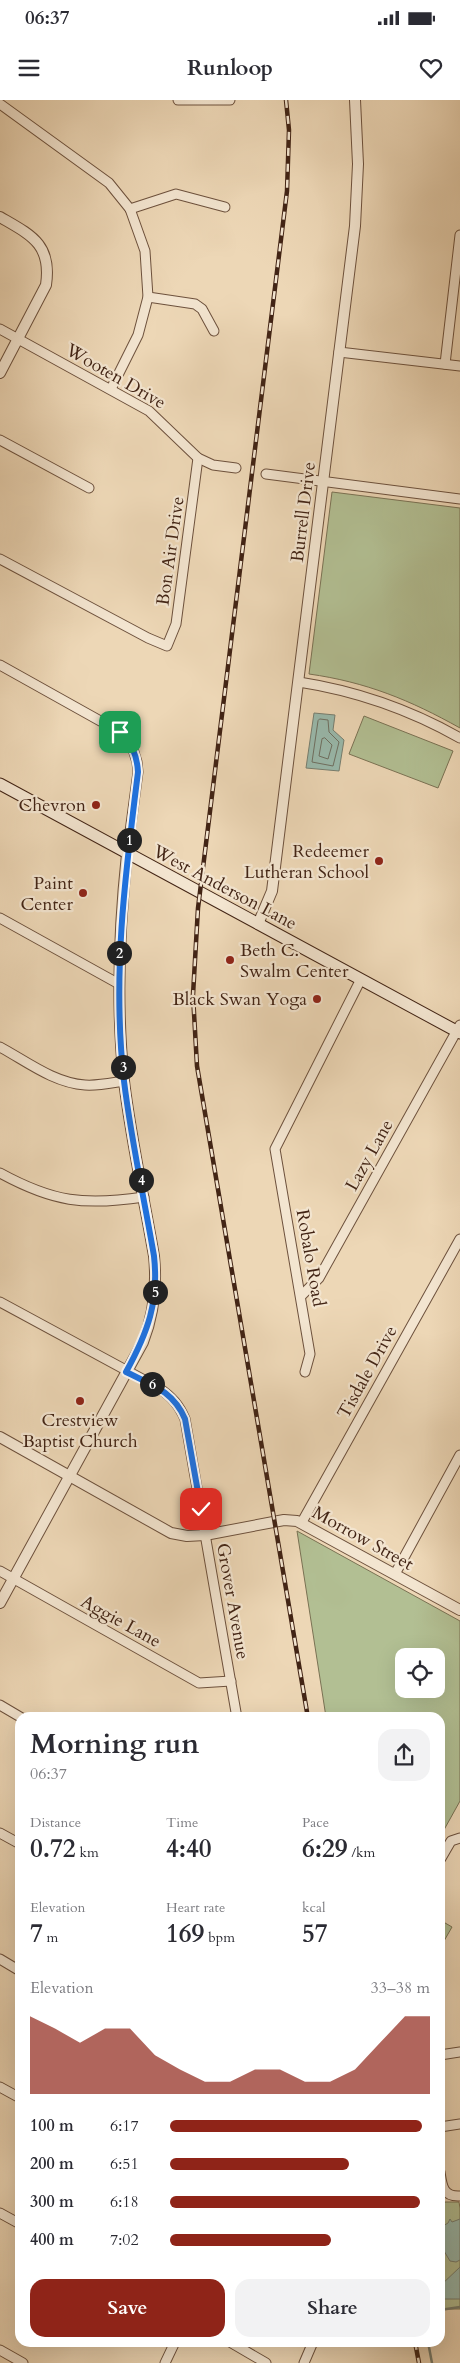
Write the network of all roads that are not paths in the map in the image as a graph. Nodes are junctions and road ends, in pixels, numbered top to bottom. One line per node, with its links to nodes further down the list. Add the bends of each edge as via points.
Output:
1 (178, 100): 2 (street)
2 (230, 100)
3 (356, 100): 13 (street, Burrell Drive, via 358,164 355,226)
4 (0, 104): 6 (street, via 109,183)
5 (226, 207): 6 (street, via 176,194)
6 (130, 209): 9 (street, via 146,251)
7 (0, 217): 12 (street, via 33,236 46,258 48,271 46,285)
8 (460, 235): 14 (street)
9 (148, 297): 11 (street, via 195,304 202,309); 17 (street, via 138,335)
10 (0, 329): 12 (street, Wooten Drive)
11 (214, 331)
12 (18, 339): 16 (street); 17 (street, Wooten Drive)
13 (339, 352): 14 (street); 22 (street, Burrell Drive)
14 (445, 364): 15 (street)
15 (460, 366)
16 (0, 373)
17 (111, 389): 19 (street, Wooten Drive, via 167,425)
18 (0, 440): 23 (street)
19 (198, 458): 20 (street, Wooten Drive, via 213,465); 25 (street, Bon Air Drive, via 176,624 167,646)
20 (236, 468)
21 (266, 474): 22 (street)
22 (323, 482): 24 (street); 27 (street, Burrell Drive)
23 (89, 488)
24 (460, 499)
25 (0, 559)
26 (0, 665): 30 (street, via 113,727 127,739 136,754 138,772)
27 (299, 682): 28 (street, via 381,700 412,712); 32 (street, Burrell Drive, via 272,891)
28 (460, 738)
29 (0, 784): 30 (main road, West Anderson Lane)
30 (127, 854): 32 (main road, West Anderson Lane); 34 (street)
31 (0, 918): 34 (street)
32 (258, 924): 33 (main road, West Anderson Lane)
33 (361, 979): 35 (main road, West Anderson Lane); 41 (street, Robalo Road, via 275,1149)
34 (119, 984): 37 (street)
35 (459, 1030): 41 (street, Lazy Lane, via 319,1278)
36 (0, 1047): 37 (street, via 68,1082 86,1085)
37 (124, 1081): 39 (street)
38 (0, 1173): 39 (street, via 28,1188 69,1200 110,1202)
39 (144, 1198): 43 (street, via 154,1256 155,1292 147,1330)
40 (460, 1238): 48 (street, Tisdale Drive)
41 (301, 1296): 44 (street, Robalo Road, via 310,1354)
42 (0, 1302): 43 (street, Grover Avenue)
43 (126, 1372): 47 (street); 49 (street, Grover Avenue, via 167,1393 180,1408 185,1419)
44 (305, 1372)
45 (0, 1437): 47 (street, Morrow Street)
46 (460, 1455): 51 (street)
47 (70, 1476): 49 (street, Morrow Street, via 171,1533); 52 (street)
48 (302, 1522): 49 (street, Morrow Street, via 284,1520); 51 (street, Morrow Street)
49 (205, 1535): 55 (street, Grover Avenue)
50 (0, 1571): 52 (street, Aggie Lane)
51 (395, 1574): 54 (street, Morrow Street)
52 (13, 1579): 53 (street); 55 (street, Aggie Lane, via 199,1683)
53 (0, 1603)
54 (460, 1610)
55 (231, 1681): 57 (street, Grover Avenue)
56 (0, 1705): 58 (street)
57 (236, 1712)
58 (15, 1714)
59 (0, 1833): 61 (street)
60 (460, 1838): 62 (street, via 451,1841)
61 (15, 1841)
62 (445, 1851)
63 (0, 1959): 64 (street)
64 (15, 1968)
65 (460, 2052): 66 (street)
66 (445, 2054)
67 (0, 2087): 68 (street)
68 (15, 2095)
69 (460, 2124): 70 (street)
70 (445, 2126)
71 (445, 2190): 72 (street, via 449,2195)
72 (460, 2196)
73 (0, 2213): 74 (street)
74 (15, 2221)
75 (173, 2347): 80 (street)
76 (239, 2347): 81 (street)
77 (311, 2347): 82 (street)
78 (0, 2350): 79 (street)
79 (23, 2363)
80 (165, 2363)
81 (266, 2363)
82 (304, 2363)

